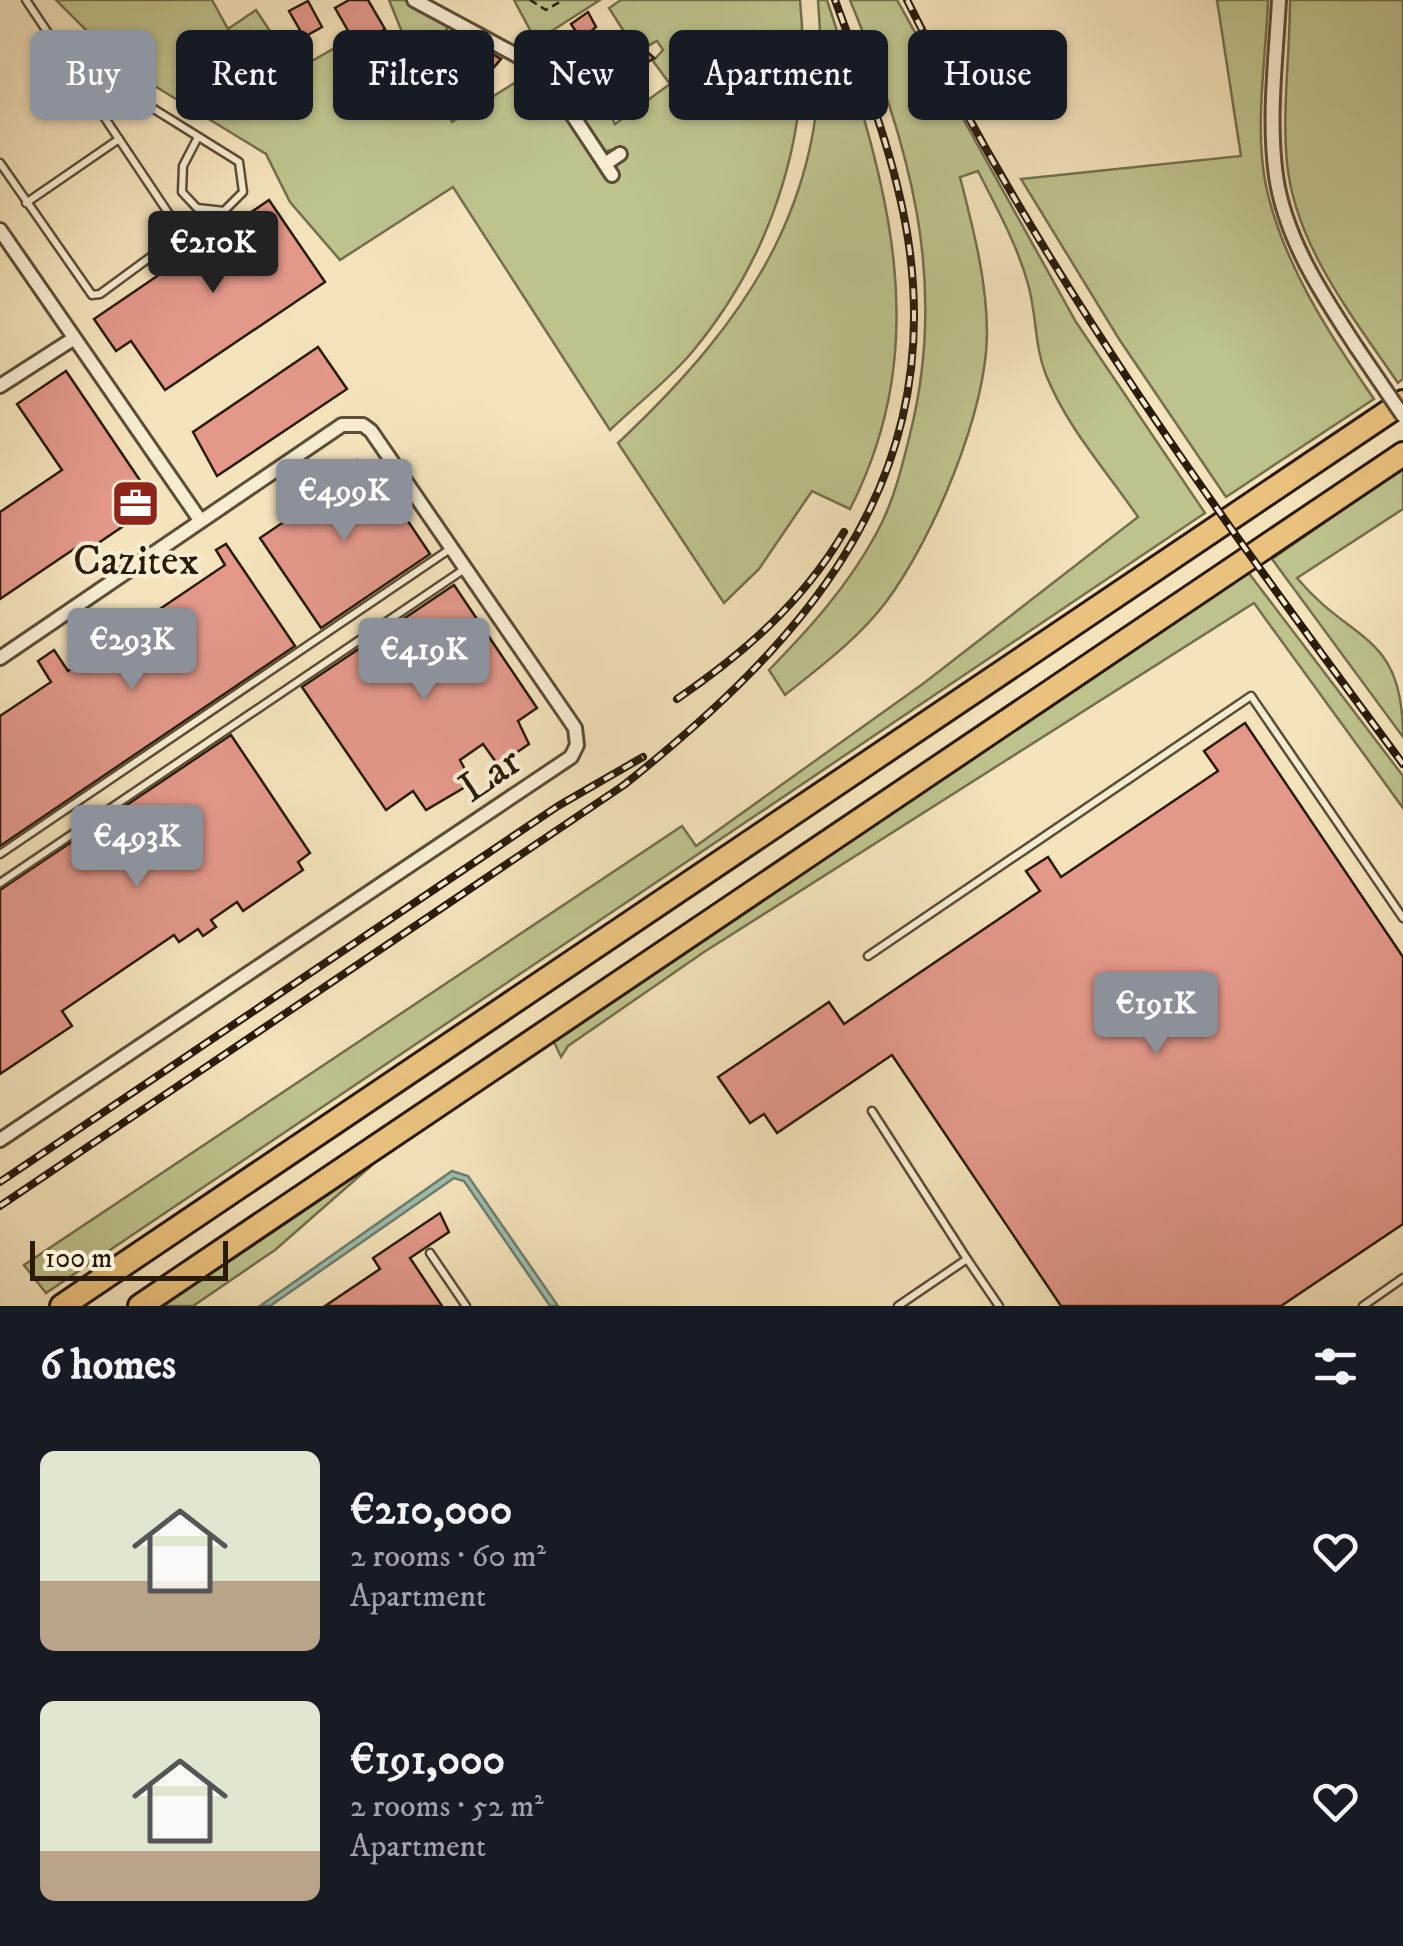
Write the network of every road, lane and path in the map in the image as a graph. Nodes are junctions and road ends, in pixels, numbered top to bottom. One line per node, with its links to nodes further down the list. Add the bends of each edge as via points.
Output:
1 (26, 0): 6 (lane)
2 (414, 0): 11 (street, via 542,69 609,170)
3 (530, 0): 4 (path, via 546,10)
4 (563, 0)
5 (1280, 0): 18 (street, bridge, via 1274,125 1280,195 1300,248)
6 (46, 30)
7 (156, 111): 9 (lane)
8 (106, 120): 10 (lane)
9 (198, 137): 9 (lane, via 183,166 182,192 197,208 224,211 242,192 239,162)
10 (119, 139): 13 (lane); 13 (lane, via 179,228 175,242 160,253 92,295)
11 (620, 154)
12 (0, 163): 13 (lane)
13 (26, 203)
14 (0, 230): 15 (street)
15 (73, 339): 16 (street); 20 (street)
16 (0, 386)
17 (1403, 402): 33 (highway)
18 (1403, 416)
19 (1403, 454): 34 (highway)
20 (200, 520): 21 (street, Lar, via 342,425 354,424 370,430); 23 (street, Lar)
21 (451, 548): 22 (street, Lar); 24 (lane)
22 (464, 569): 25 (lane); 29 (street, Lar, via 575,728 571,757)
23 (0, 658)
24 (0, 854)
25 (0, 884)
26 (1403, 918): 27 (lane, via 1251,696)
27 (868, 956)
28 (872, 1112): 31 (lane)
29 (0, 1140)
30 (430, 1253): 35 (lane)
31 (967, 1259): 36 (lane); 37 (lane)
32 (1403, 1278): 38 (lane)
33 (62, 1306)
34 (140, 1306)
35 (466, 1306)
36 (898, 1306)
37 (999, 1306)
38 (1362, 1306)

